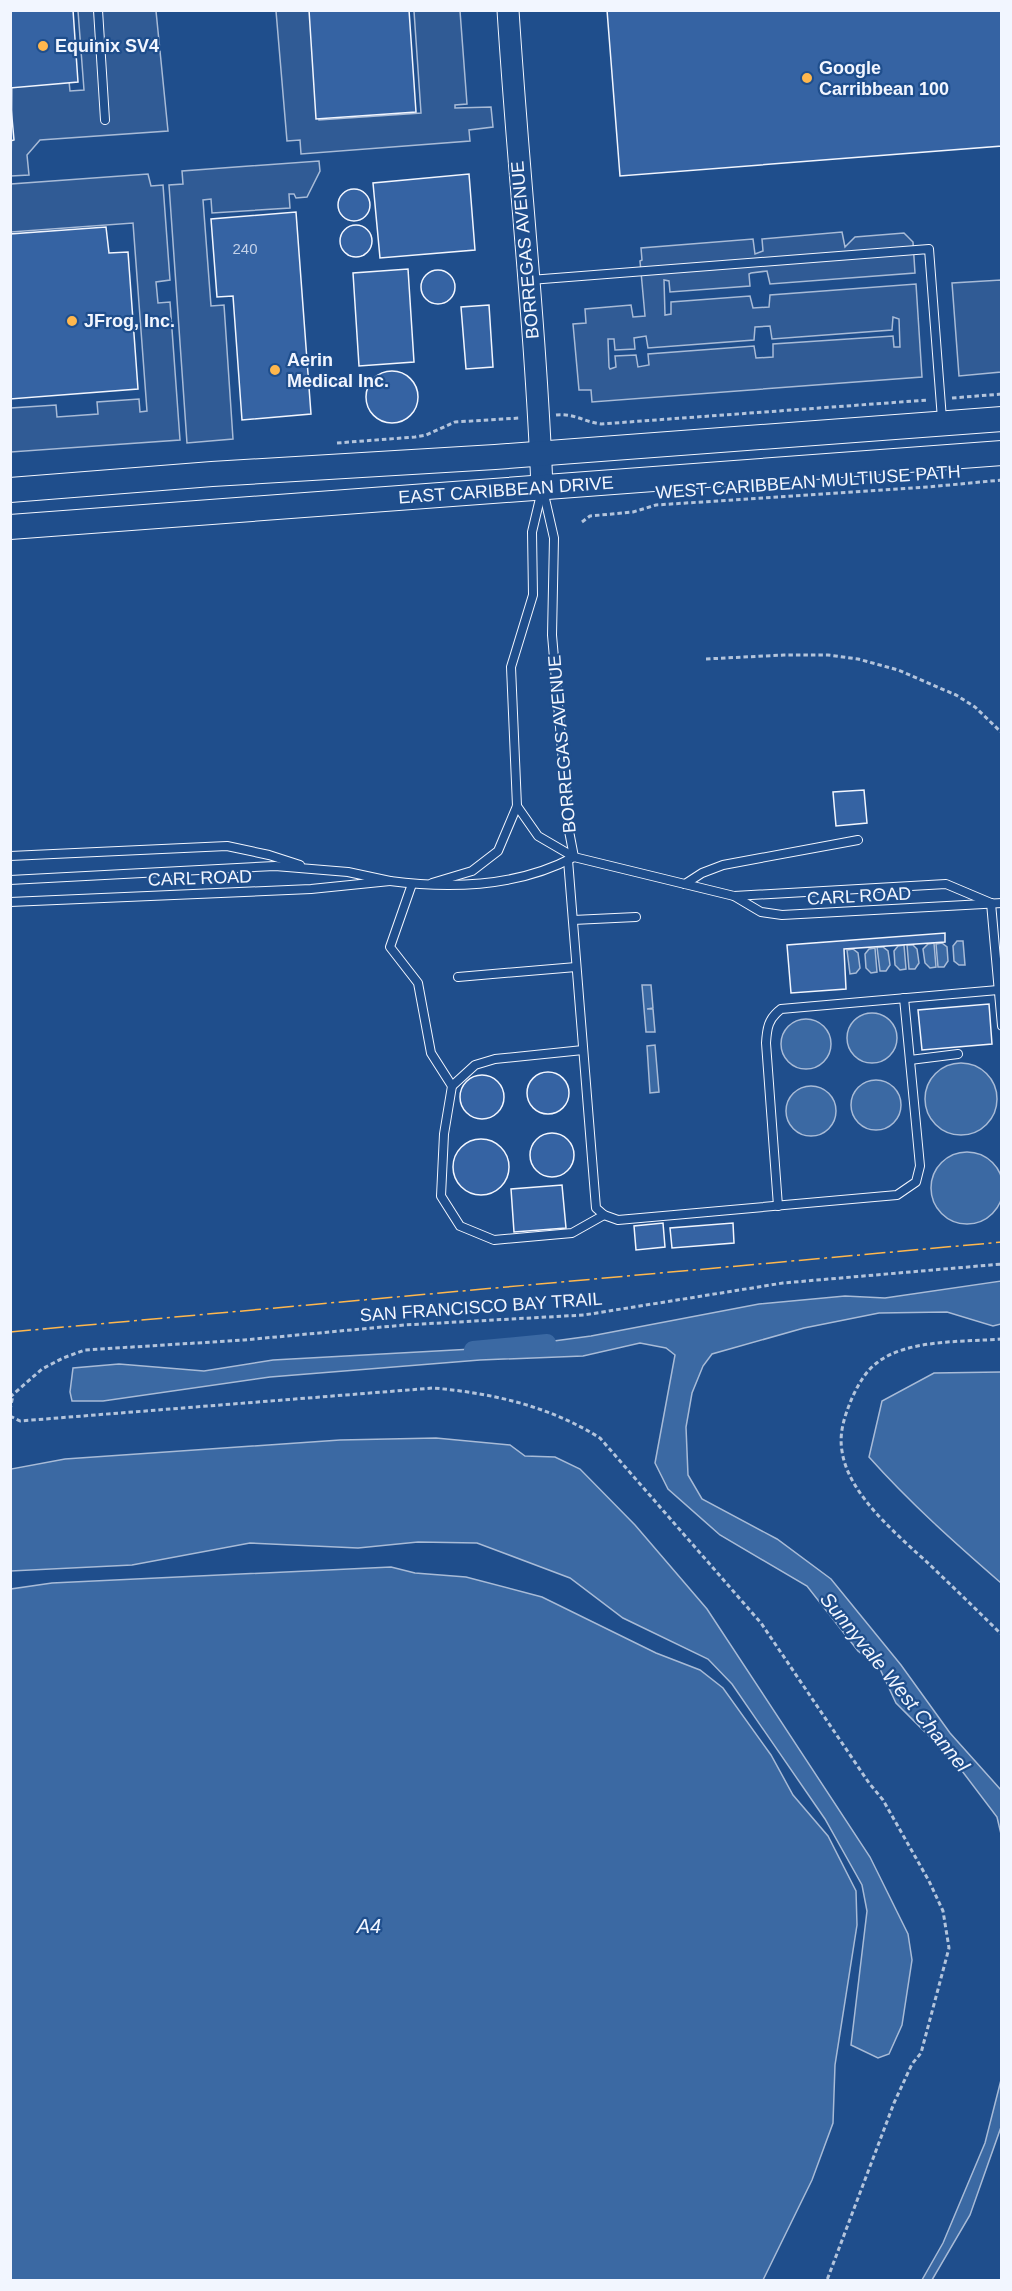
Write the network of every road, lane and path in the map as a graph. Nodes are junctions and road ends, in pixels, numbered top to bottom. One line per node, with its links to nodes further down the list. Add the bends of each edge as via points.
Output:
1 (98, 10): 3 (lane)
2 (508, 10): 4 (street, BORREGAS AVENUE)
3 (105, 120)
4 (528, 280): 6 (lane, via 929,249); 12 (street, BORREGAS AVENUE)
5 (1002, 394): 6 (path)
6 (940, 399): 7 (path, via 601,424); 10 (lane)
7 (561, 414)
8 (511, 419): 11 (path, via 455,422 415,437)
9 (1002, 419): 10 (main road, EAST CARIBBEAN DRIVE)
10 (942, 424): 12 (main road, EAST CARIBBEAN DRIVE)
11 (337, 443)
12 (541, 453): 15 (street, BORREGAS AVENUE); 16 (main road, EAST CARIBBEAN DRIVE)
13 (1002, 453): 15 (main road, EAST CARIBBEAN DRIVE)
14 (1002, 480): 17 (path, WEST CARIBBEAN MULTIUSE PATH, via 656,505 633,512 590,516)
15 (542, 489): 18 (main road, EAST CARIBBEAN DRIVE); 21 (lane, BORREGAS AVENUE, via 532,532 532,595 511,668); 24 (lane, BORREGAS AVENUE, via 554,538 552,635)
16 (10, 490)
17 (582, 522)
18 (10, 527)
19 (706, 659): 20 (path, via 784,655 858,659 898,670 956,695)
20 (1002, 733)
21 (517, 806): 24 (lane, via 538,836); 30 (lane, BORREGAS AVENUE, via 498,851 472,871)
22 (858, 840): 29 (lane, via 723,865)
23 (10, 856): 25 (lane, CARL ROAD, via 227,846)
24 (571, 859): 29 (lane, CARL ROAD); 30 (lane, CARL ROAD, via 551,869 472,886); 36 (lane, BORREGAS AVENUE)
25 (313, 869): 26 (lane, CARL ROAD, via 275,866); 27 (lane, CARL ROAD)
26 (10, 880)
27 (390, 881): 28 (lane, CARL ROAD); 32 (lane, CARL ROAD, via 311,889)
28 (412, 884): 30 (lane, CARL ROAD); 45 (lane, via 390,946 418,983 431,1053)
29 (685, 884): 31 (lane, CARL ROAD)
30 (425, 886)
31 (734, 896): 33 (lane, CARL ROAD, via 946,884); 33 (lane, CARL ROAD, via 761,912 782,915)
32 (10, 902)
33 (991, 903): 34 (lane, CARL ROAD); 39 (lane)
34 (1002, 903)
35 (636, 917): 36 (lane)
36 (573, 920): 37 (lane, BORREGAS AVENUE)
37 (576, 967): 38 (lane); 42 (lane, BORREGAS AVENUE)
38 (458, 977)
39 (998, 990): 40 (lane); 41 (lane)
40 (904, 998): 44 (lane); 46 (lane, via 781,1009 772,1016 766,1043)
41 (1002, 1026)
42 (583, 1050): 45 (lane, via 495,1059 475,1065); 47 (lane, BORREGAS AVENUE, via 596,1208)
43 (958, 1053): 44 (lane)
44 (910, 1060): 46 (lane, via 920,1166 916,1182 897,1195)
45 (452, 1086): 47 (lane, via 444,1134 441,1196 460,1226 494,1240 572,1233)
46 (778, 1206): 47 (lane, via 618,1220)
47 (604, 1215)
48 (1002, 1263): 50 (path, SAN FRANCISCO BAY TRAIL, via 783,1283 584,1315 85,1350 42,1369)
49 (1002, 1339): 53 (path, via 900,1350 876,1363 855,1389 842,1421 842,1452 851,1478 878,1514)
50 (12, 1396): 51 (path)
51 (10, 1410)
52 (10, 1416): 54 (path, via 20,1421 433,1388 464,1390 531,1406 600,1438 761,1623 883,1800 943,1911 949,1948 921,2054 912,2064 894,2103)
53 (1002, 1635)
54 (826, 2280)

